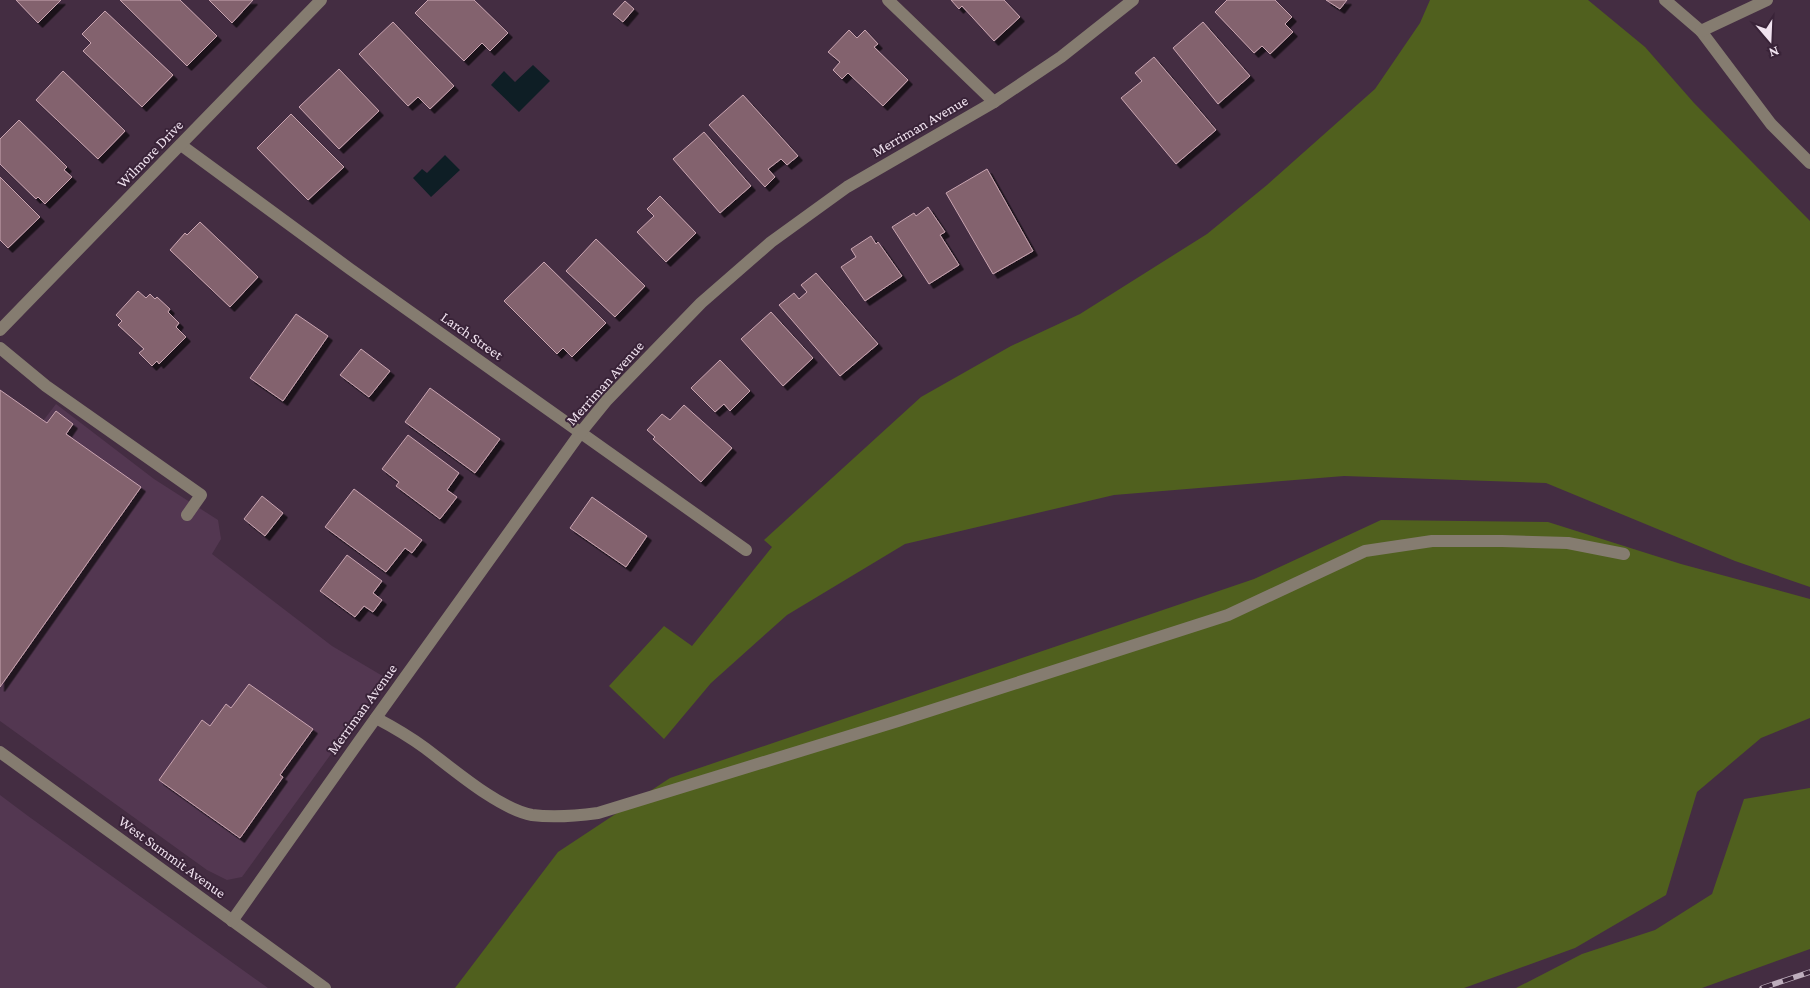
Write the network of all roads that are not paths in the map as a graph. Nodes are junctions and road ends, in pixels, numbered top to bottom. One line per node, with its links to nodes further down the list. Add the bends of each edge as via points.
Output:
1 (321, 0): 8 (street, Wilmore Drive)
2 (888, 0): 7 (street)
3 (1133, 0): 7 (street, Merriman Avenue, via 1061,57)
4 (1665, 0): 6 (street)
5 (1768, 0): 6 (street)
6 (1701, 31): 9 (street, via 1771,124)
7 (994, 102): 12 (street, Merriman Avenue, via 847,187 771,242 701,303 607,400)
8 (181, 145): 10 (street, Wilmore Drive); 12 (street, Larch Street)
9 (1810, 163)
10 (0, 330)
11 (0, 348): 13 (street, via 46,386 201,495)
12 (581, 432): 14 (street, Larch Street); 16 (street, Merriman Avenue)
13 (187, 515)
14 (746, 550)
15 (1624, 554): 16 (street, via 1568,543 1502,541 1432,541 1365,551 1228,615 598,813 563,817 534,815 502,803)
16 (376, 718): 18 (street, Merriman Avenue)
17 (0, 752): 18 (street, West Summit Avenue)
18 (232, 921): 19 (street, West Summit Avenue)
19 (325, 988)

